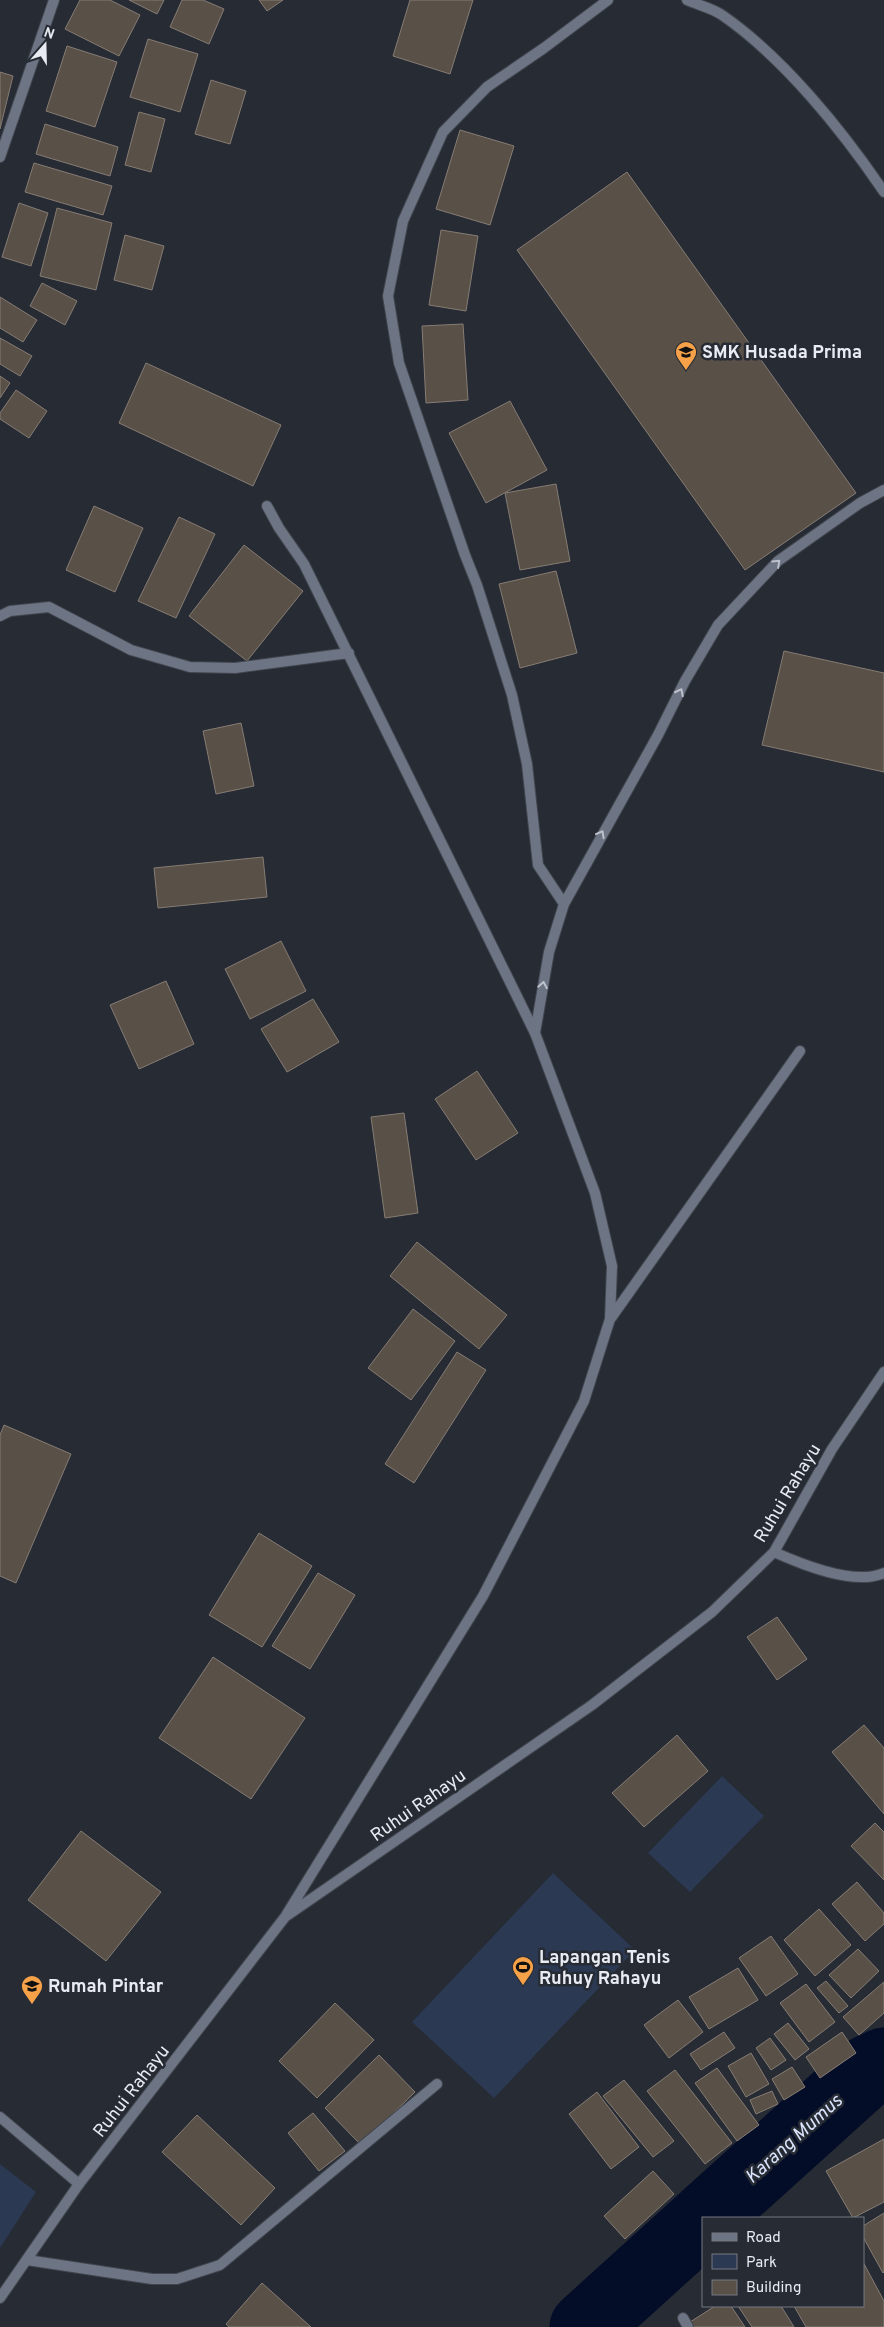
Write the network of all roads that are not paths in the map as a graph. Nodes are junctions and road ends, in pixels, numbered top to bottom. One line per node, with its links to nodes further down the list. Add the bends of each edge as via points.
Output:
1 (54, 0): 4 (street)
2 (608, 0): 10 (street, via 487,87 443,132 402,221 388,296 399,363 477,584 512,695 527,764 538,865)
3 (687, 0): 5 (street, via 721,14 783,66 859,154)
4 (0, 157)
5 (884, 192)
6 (884, 490): 10 (street, one-way to 6, via 718,625 778,561 860,503)
7 (267, 506): 9 (street, via 304,564)
8 (0, 616): 9 (street, via 10,611 49,607 131,650 190,667 235,668)
9 (349, 653): 11 (street)
10 (564, 904): 11 (street, one-way to 10, via 549,952)
11 (535, 1033): 13 (street, via 595,1193 612,1266)
12 (800, 1051): 13 (street)
13 (610, 1319): 17 (street, via 584,1401 482,1596)
14 (884, 1372): 15 (street, Ruhui Rahayu, via 832,1449)
15 (774, 1552): 16 (street, via 827,1573 874,1577); 17 (street, Ruhui Rahayu, via 712,1612 592,1705)
16 (884, 1572)
17 (285, 1917): 20 (street, Ruhui Rahayu)
18 (437, 2084): 21 (street, via 220,2265 177,2279)
19 (0, 2117): 20 (street)
20 (79, 2184): 21 (street, Ruhui Rahayu)
21 (27, 2260): 22 (street, Ruhui Rahayu)
22 (0, 2298)

